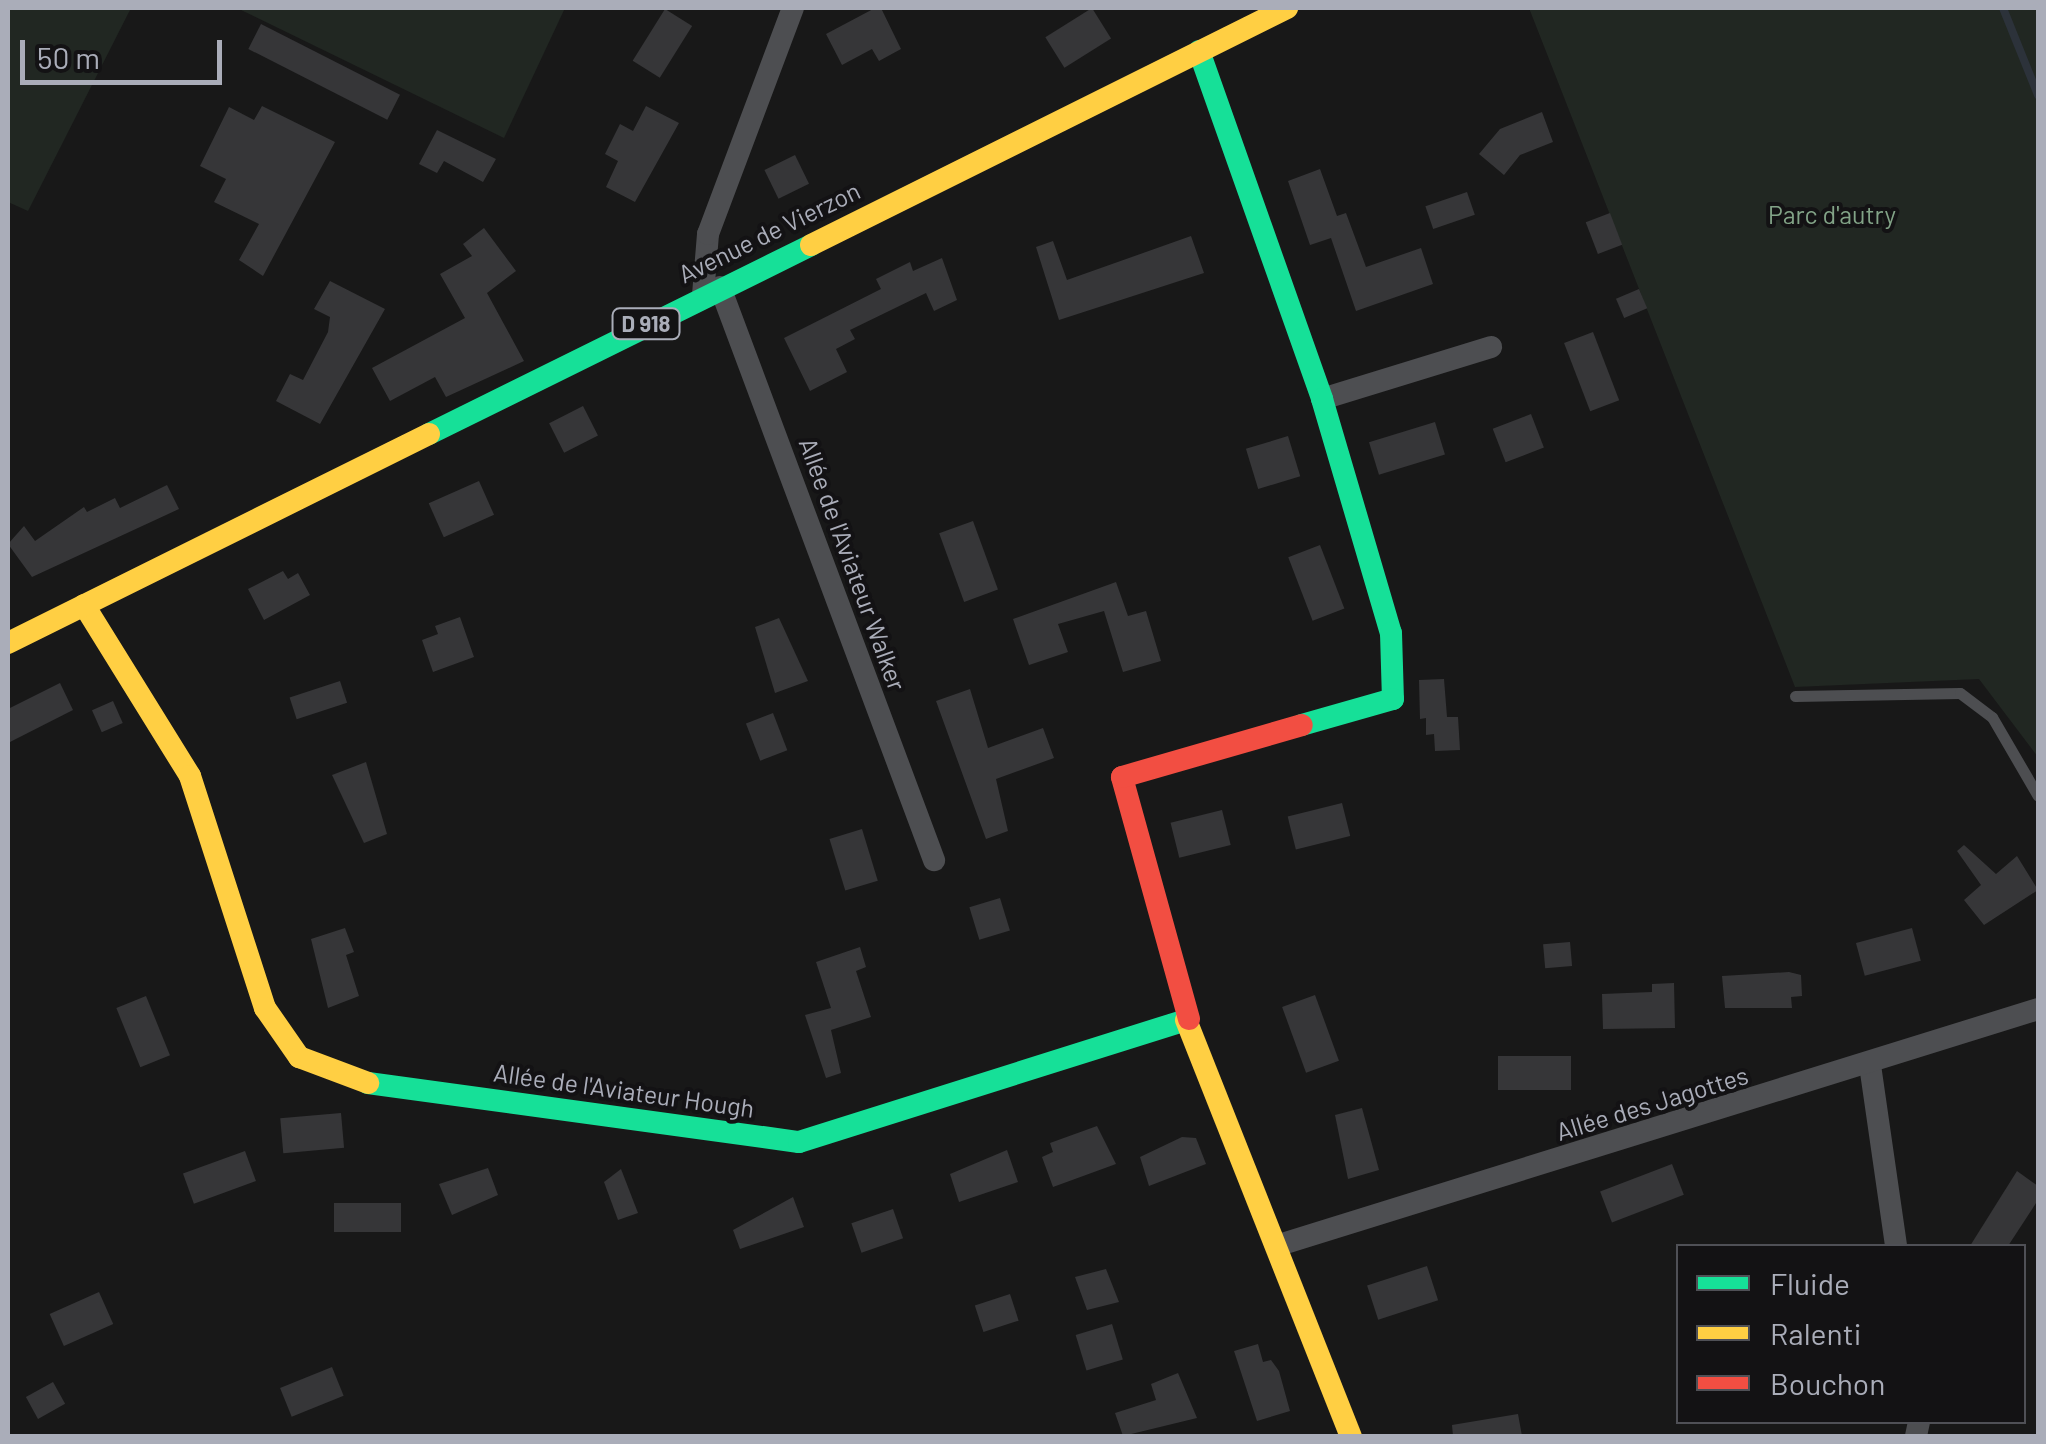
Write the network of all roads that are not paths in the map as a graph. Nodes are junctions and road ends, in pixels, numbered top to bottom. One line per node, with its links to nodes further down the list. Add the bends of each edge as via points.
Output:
1 (793, 8): 4 (street, via 708,234)
2 (1287, 8): 3 (street, Avenue de Vierzon / D 918)
3 (1199, 51): 4 (street, Avenue de Vierzon / D 918); 6 (street)
4 (712, 291): 7 (street, Avenue de Vierzon / D 918); 11 (street, Allée de l'Aviateur Walker)
5 (1490, 347): 6 (street)
6 (1322, 399): 13 (street, via 1391,633 1393,699 1122,777)
7 (84, 606): 8 (street, Avenue de Vierzon / D 918); 13 (street, Allée de l'Aviateur Hough, via 190,776 266,1008 299,1057 352,1082 799,1142)
8 (8, 643)
9 (1795, 696): 10 (lane, via 1960,693 1992,717)
10 (2038, 796)
11 (934, 860)
12 (2038, 1009): 14 (street, Allée des Jagottes)
13 (1189, 1019): 16 (street)
14 (1870, 1066): 15 (street); 16 (street, Allée des Jagottes)
15 (1896, 1244)
16 (1279, 1245): 17 (street)
17 (1351, 1436)

